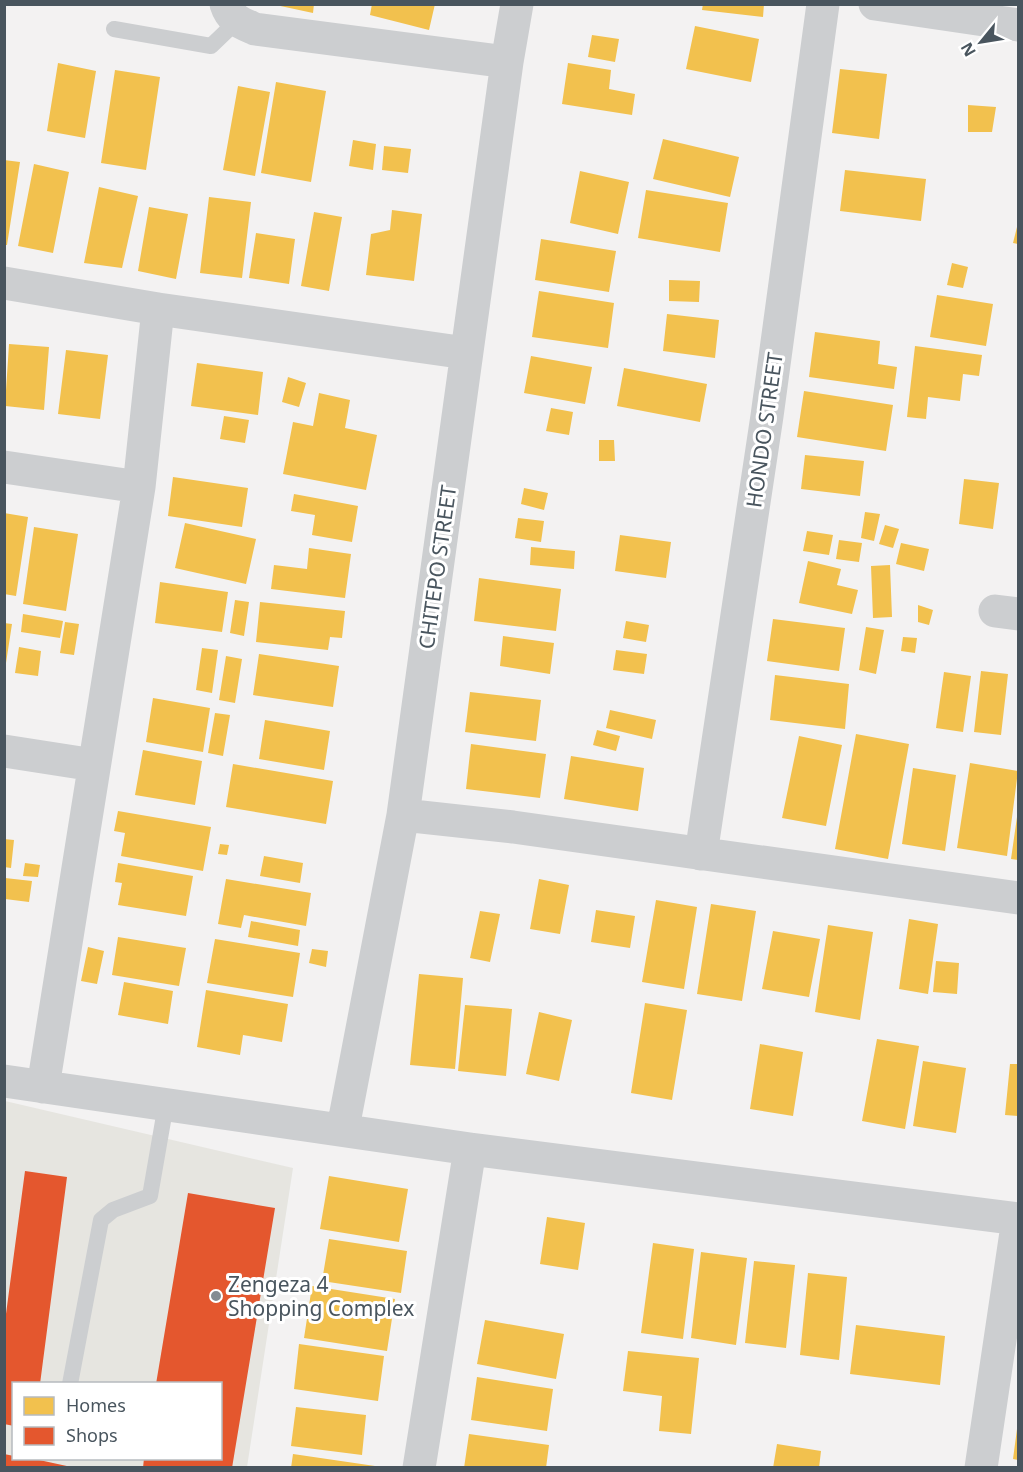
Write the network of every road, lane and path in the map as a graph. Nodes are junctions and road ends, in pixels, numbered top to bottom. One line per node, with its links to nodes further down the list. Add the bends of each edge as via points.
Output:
1 (517, 4): 7 (street, CHITEPO STREET)
2 (822, 4): 16 (street, HONDO STREET, via 767,416)
3 (875, 4): 5 (street)
4 (231, 13): 6 (lane, via 211,46); 7 (street, via 255,29)
5 (1018, 25)
6 (114, 29)
7 (507, 62): 10 (street, CHITEPO STREET)
8 (4, 284): 9 (street)
9 (158, 309): 10 (street); 12 (street)
10 (466, 353): 15 (street, CHITEPO STREET)
11 (4, 467): 12 (street)
12 (139, 487): 14 (street)
13 (4, 750): 14 (street)
14 (94, 765): 19 (street)
15 (403, 815): 16 (street, via 513,826); 21 (street, CHITEPO STREET)
16 (701, 854): 17 (street)
17 (1018, 898)
18 (4, 1081): 19 (street)
19 (43, 1087): 20 (street)
20 (166, 1104): 21 (street); 24 (lane, via 150,1196 113,1210 101,1220)
21 (344, 1128): 22 (street)
22 (470, 1149): 23 (street); 25 (street)
23 (1018, 1219): 26 (street)
24 (70, 1382)
25 (419, 1467)
26 (981, 1467)

